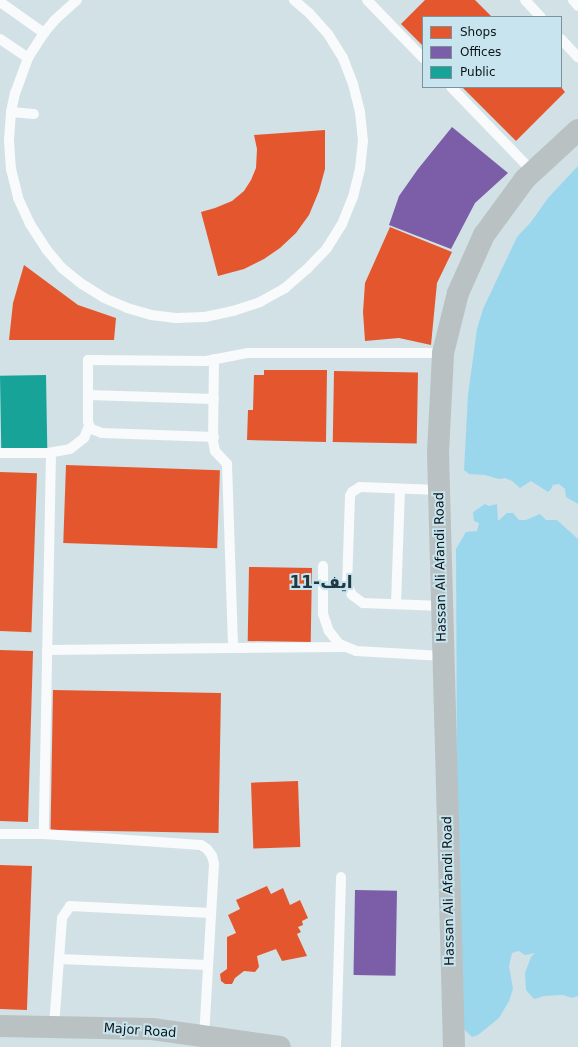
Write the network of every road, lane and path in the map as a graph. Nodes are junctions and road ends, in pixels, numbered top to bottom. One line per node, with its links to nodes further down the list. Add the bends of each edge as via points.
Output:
1 (77, 0): 9 (lane)
2 (294, 0): 16 (lane, via 328,34 343,58 354,84 363,141 360,170 351,204 342,224 326,248 285,288 260,302 226,313 176,318 151,315 127,308 82,284 62,268 46,249 18,198 11,170)
3 (367, 0): 12 (lane)
4 (525, 0): 8 (lane)
5 (573, 0): 7 (lane)
6 (0, 2): 9 (lane)
7 (578, 6)
8 (540, 16)
9 (44, 34): 14 (lane)
10 (0, 39): 14 (lane)
11 (562, 40): 13 (lane)
12 (422, 57)
13 (578, 57)
14 (28, 58): 16 (lane)
15 (452, 88): 19 (lane)
16 (11, 112): 17 (lane)
17 (34, 114)
18 (578, 130): 19 (street, Hassan Ali Afandi Road)
19 (533, 172): 20 (street, Hassan Ali Afandi Road, via 525,179 484,235 458,293)
20 (443, 353): 21 (lane, via 261,353); 29 (street, Hassan Ali Afandi Road, via 438,453)
21 (214, 359): 22 (lane, via 88,360); 23 (lane)
22 (89, 395): 23 (lane); 24 (lane)
23 (214, 399): 25 (lane)
24 (89, 426): 25 (lane, via 102,433); 27 (lane, via 84,438 77,445)
25 (214, 436): 34 (lane, via 215,451 227,464)
26 (0, 453): 27 (lane)
27 (51, 453): 35 (lane)
28 (400, 489): 29 (lane); 31 (lane); 31 (lane, via 360,487 350,496 347,585 352,595 363,603)
29 (439, 490): 32 (street, Hassan Ali Afandi Road)
30 (323, 566): 33 (lane, via 323,614 332,636)
31 (396, 604): 32 (lane)
32 (442, 606): 36 (street, Hassan Ali Afandi Road)
33 (345, 647): 34 (lane); 36 (lane, via 356,651)
34 (233, 648): 35 (lane)
35 (47, 650): 38 (lane)
36 (443, 656): 48 (street, Hassan Ali Afandi Road)
37 (0, 834): 38 (lane)
38 (44, 834): 40 (lane, via 201,845 212,856 214,864)
39 (341, 877): 47 (lane)
40 (211, 913): 41 (lane, via 70,906 62,918); 42 (lane)
41 (59, 959): 42 (lane); 44 (lane)
42 (208, 965): 45 (lane)
43 (0, 1026): 44 (street, Major Road)
44 (54, 1027): 45 (street, Major Road, via 152,1029)
45 (204, 1037): 46 (street, Major Road)
46 (280, 1047)
47 (336, 1047)
48 (454, 1047)

